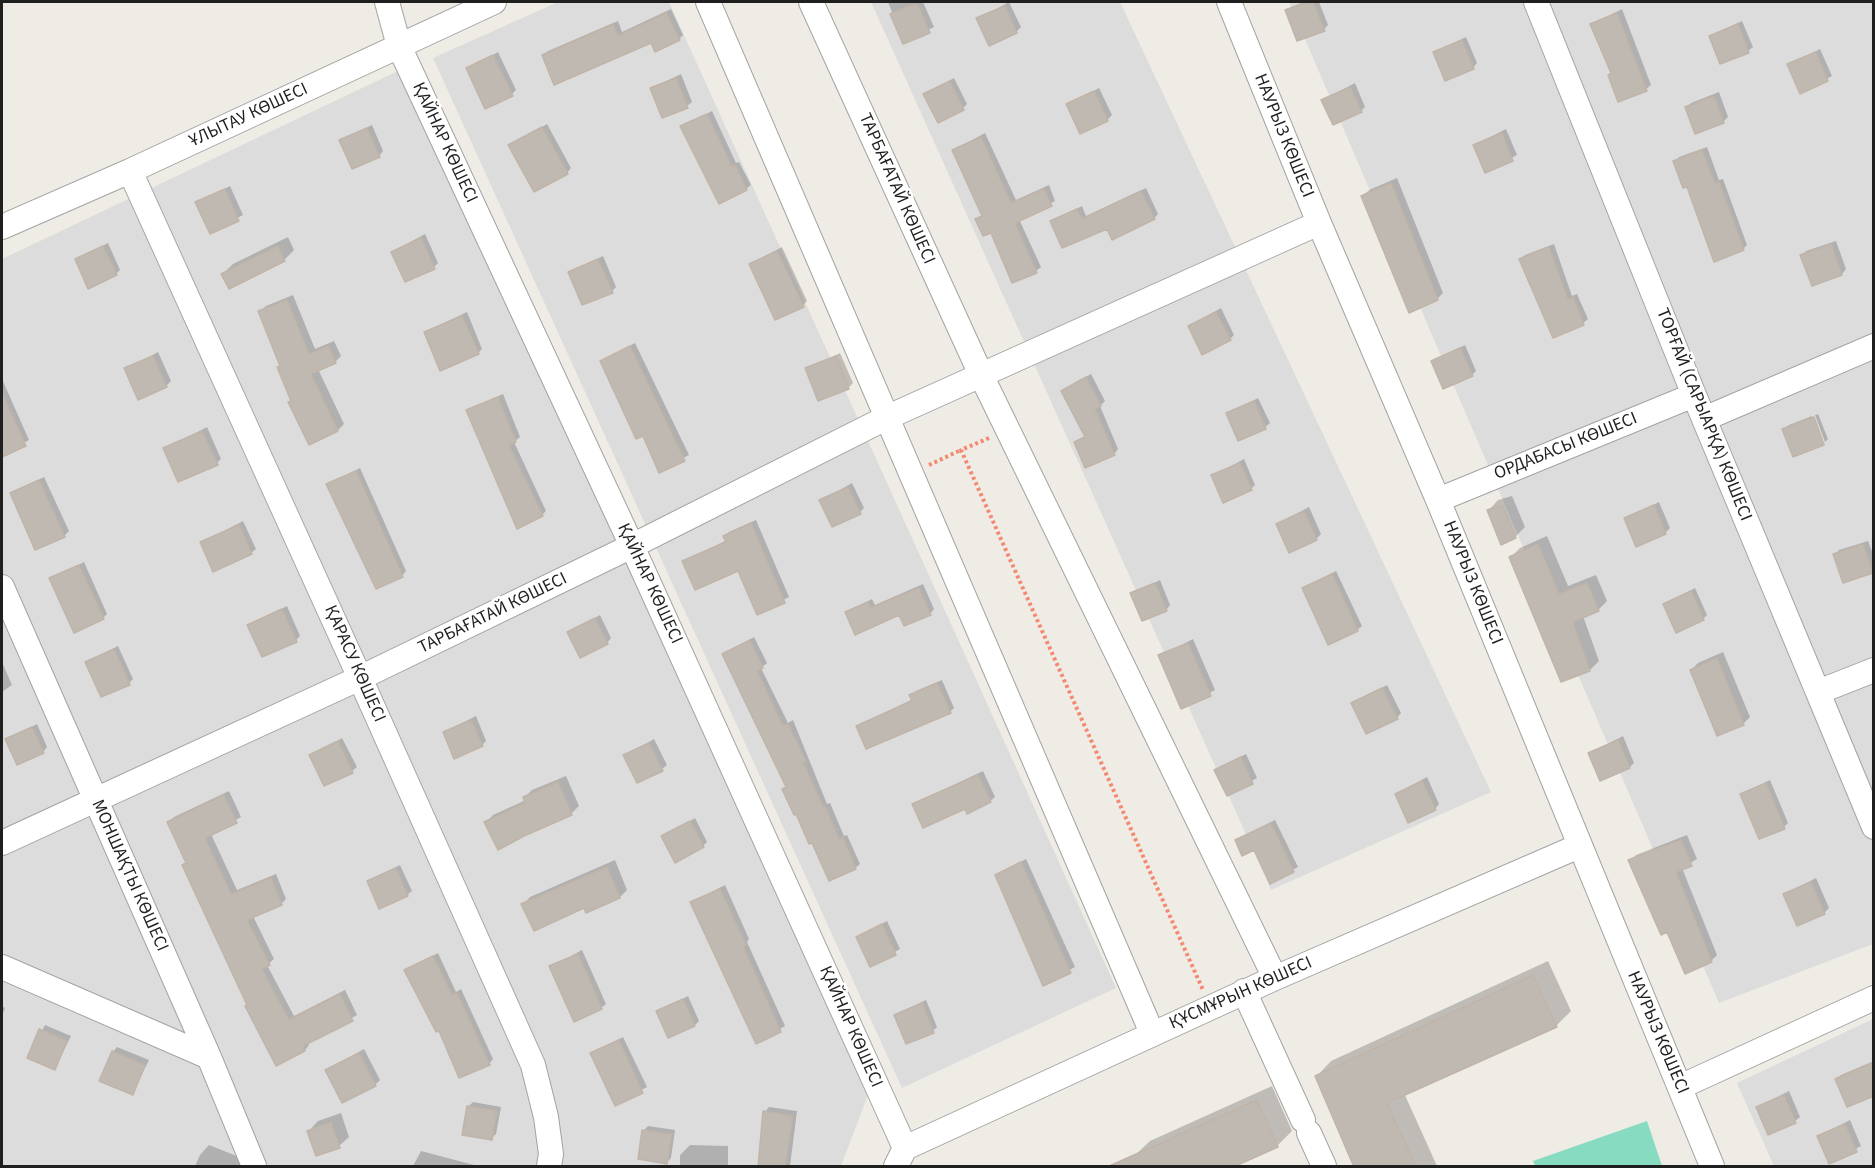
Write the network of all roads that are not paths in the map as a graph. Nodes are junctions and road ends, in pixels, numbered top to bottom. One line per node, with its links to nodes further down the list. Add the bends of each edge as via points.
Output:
1 (387, 2): 7 (street, ҚАЙНАР КӨШЕСІ)
2 (494, 2): 7 (street, ҰЛЫТАУ КӨШЕСІ)
3 (708, 2): 14 (street)
4 (811, 2): 12 (street, ТАРБАҒАТАЙ КӨШЕСІ)
5 (1229, 2): 9 (street, НАУРЫЗ КӨШЕСІ)
6 (1536, 2): 13 (street, ТОРҒАЙ (САРЫАРҚА) КӨШЕСІ)
7 (399, 46): 8 (street, ҰЛЫТАУ КӨШЕСІ); 17 (street, ҚАЙНАР КӨШЕСІ)
8 (130, 171): 10 (street, ҰЛЫТАУ КӨШЕСІ); 20 (street, ҚАРАСУ КӨШЕСІ)
9 (1319, 223): 12 (street, ТАРБАҒАТАЙ КӨШЕСІ); 16 (street, НАУРЫЗ КӨШЕСІ)
10 (2, 227)
11 (1874, 346): 15 (street)
12 (982, 377): 14 (street, ТАРБАҒАТАЙ КӨШЕСІ); 27 (street)
13 (1694, 395): 15 (street, ТОРҒАЙ (САРЫАРҚА) КӨШЕСІ); 16 (street, ОРДАБАСЫ КӨШЕСІ)
14 (888, 417): 17 (street, ТАРБАҒАТАЙ КӨШЕСІ); 30 (street, via 909,474)
15 (1704, 419): 21 (street, ТОРҒАЙ (САРЫАРҚА) КӨШЕСІ)
16 (1438, 500): 25 (street, НАУРЫЗ КӨШЕСІ)
17 (632, 546): 20 (street, ТАРБАҒАТАЙ КӨШЕСІ); 33 (street, ҚАЙНАР КӨШЕСІ)
18 (2, 588): 22 (street, МОНШАҚТЫ КӨШЕСІ)
19 (1874, 670): 21 (street)
20 (360, 678): 22 (street, ТАРБАҒАТАЙ КӨШЕСІ); 35 (street, ҚАРАСУ КӨШЕСІ, via 533,1065 546,1117)
21 (1818, 692): 23 (street, ТОРҒАЙ (САРЫАРҚА) КӨШЕСІ)
22 (96, 800): 24 (street, ТАРБАҒАТАЙ КӨШЕСІ); 31 (street, МОНШАҚТЫ КӨШЕСІ)
23 (1874, 827)
24 (2, 843)
25 (1579, 846): 27 (street, ҚҰСМҰРЫН КӨШЕСІ); 32 (street, НАУРЫЗ КӨШЕСІ)
26 (2, 967): 31 (street)
27 (1275, 978): 28 (street, ҚҰСМҰРЫН КӨШЕСІ)
28 (1244, 992): 30 (street, ҚҰСМҰРЫН КӨШЕСІ); 36 (street)
29 (1874, 998): 32 (street)
30 (1152, 1033): 33 (street, ҚҰСМҰРЫН КӨШЕСІ)
31 (209, 1057): 34 (street, МОНШАҚТЫ КӨШЕСІ)
32 (1680, 1087): 37 (street, НАУРЫЗ КӨШЕСІ)
33 (900, 1157)
34 (254, 1167)
35 (549, 1167)
36 (1324, 1167)
37 (1712, 1167)

